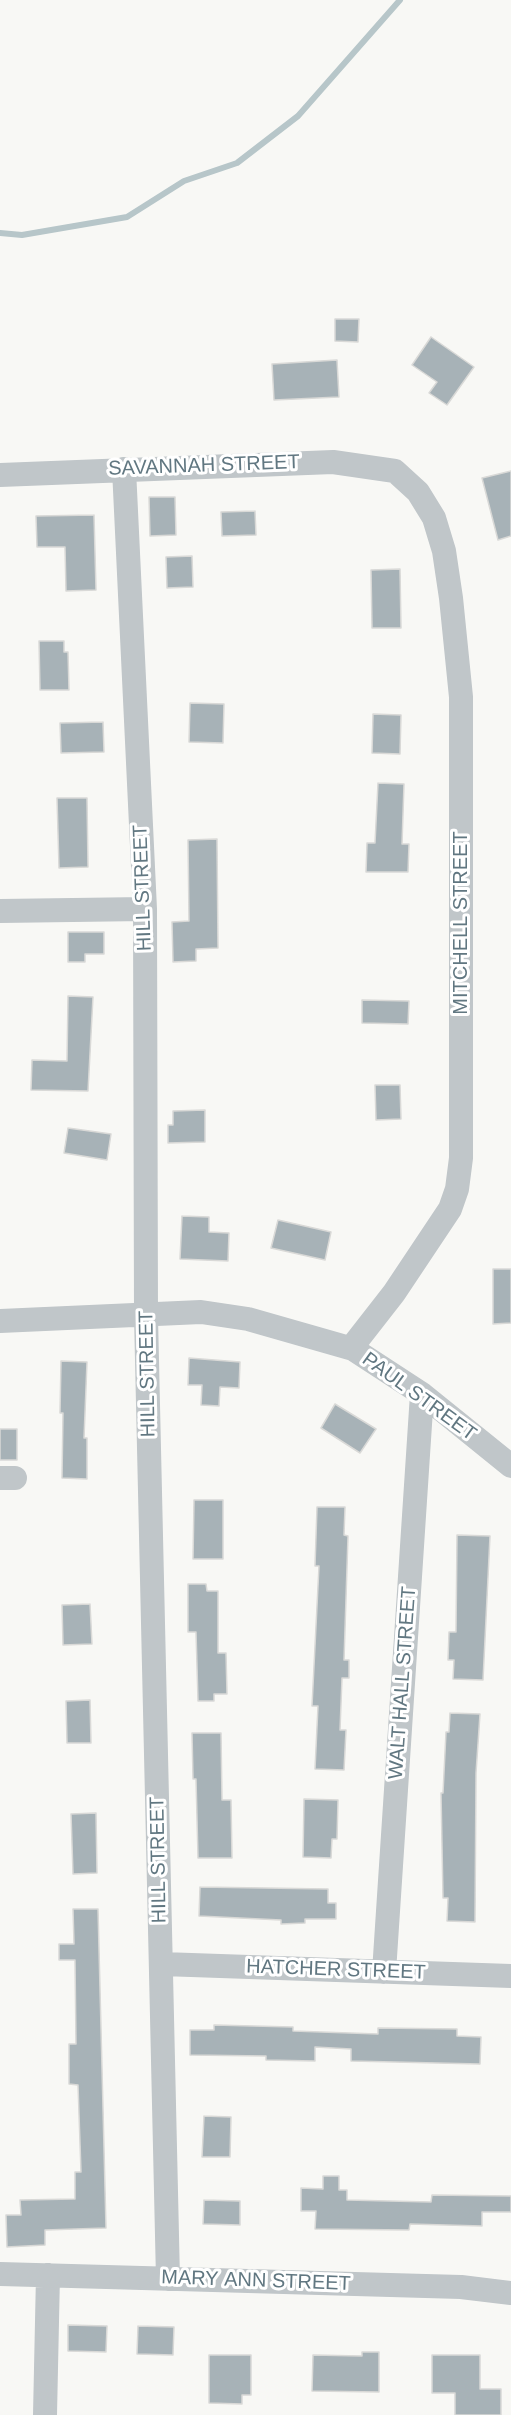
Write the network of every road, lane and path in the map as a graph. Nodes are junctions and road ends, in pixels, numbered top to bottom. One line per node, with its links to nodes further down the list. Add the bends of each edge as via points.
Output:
1 (124, 469): 2 (street, SAVANNAH STREET); 3 (street, SAVANNAH STREET, via 333,462 395,471); 4 (street, HILL STREET)
2 (0, 475)
3 (403, 479): 8 (street, MITCHELL STREET, via 418,492 434,518 444,551 460,697 461,1158 450,1209)
4 (145, 909): 5 (street); 6 (street, HILL STREET)
5 (0, 911)
6 (146, 1317): 7 (street, PAUL STREET); 8 (street, PAUL STREET, via 201,1312 248,1319); 11 (street, HILL STREET)
7 (0, 1321)
8 (353, 1349): 9 (street, PAUL STREET)
9 (422, 1394): 10 (street, PAUL STREET); 12 (street, WALT HALL STREET)
10 (511, 1466)
11 (162, 1964): 12 (street, HATCHER STREET); 16 (street, HILL STREET)
12 (384, 1972): 13 (street, HATCHER STREET)
13 (511, 1976)
14 (0, 2274): 15 (street, MARY ANN STREET)
15 (48, 2275): 16 (street, MARY ANN STREET); 18 (street)
16 (168, 2278): 17 (street, MARY ANN STREET, via 461,2287)
17 (511, 2294)
18 (45, 2415)

